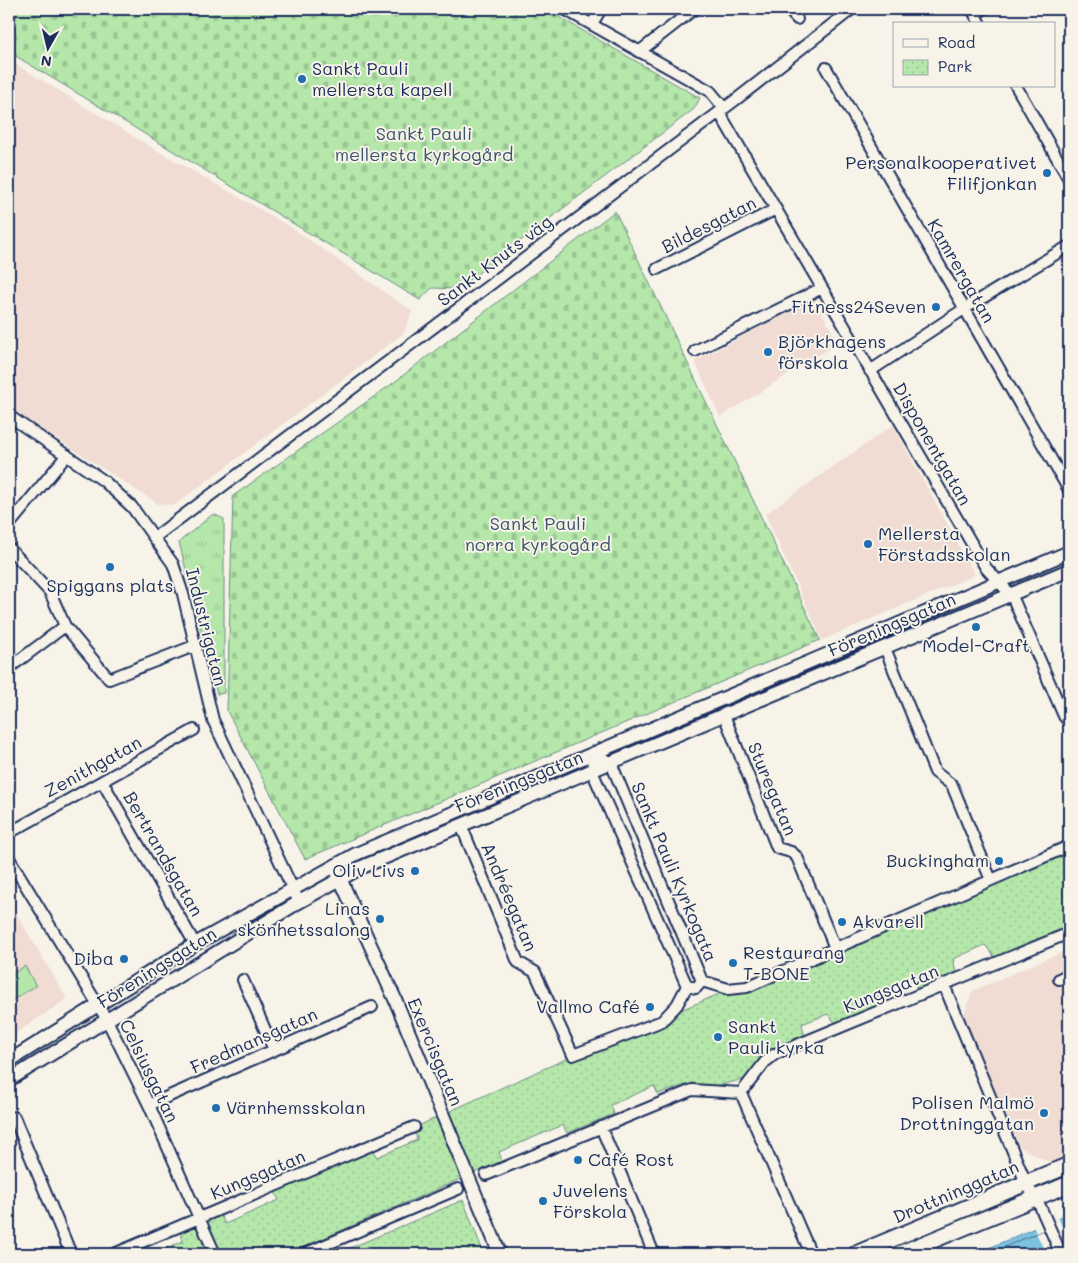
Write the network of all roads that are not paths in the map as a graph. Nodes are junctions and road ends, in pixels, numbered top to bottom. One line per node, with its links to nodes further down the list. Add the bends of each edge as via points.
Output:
1 (564, 9): 7 (street, Disponentgatan)
2 (601, 9): 7 (street)
3 (694, 9): 8 (street, via 652,35)
4 (788, 9): 6 (street)
5 (852, 9): 11 (street, Sankt Knuts väg)
6 (796, 19)
7 (592, 24): 8 (street, Disponentgatan)
8 (638, 52): 11 (street, Disponentgatan, via 710,91)
9 (826, 68): 17 (street, Kamrergatan)
10 (1017, 88): 12 (street)
11 (722, 110): 13 (street, Disponentgatan); 24 (street, Sankt Knuts väg)
12 (1069, 179)
13 (776, 209): 15 (street, Bildesgatan); 16 (street, Disponentgatan)
14 (1069, 246): 17 (street)
15 (657, 269)
16 (822, 288): 18 (street); 19 (street, Disponentgatan)
17 (964, 309): 19 (street); 22 (street, Kamrergatan)
18 (695, 351)
19 (870, 371): 28 (street, Disponentgatan, via 986,568)
20 (9, 416): 21 (street, Industrigatan)
21 (66, 455): 23 (street); 24 (street, Industrigatan, via 104,481 132,507)
22 (1069, 490)
23 (9, 525)
24 (155, 537): 31 (street, Industrigatan, via 173,564)
25 (9, 548): 30 (street, via 50,592)
26 (1069, 552): 28 (street, Föreningsgatan)
27 (1069, 570): 29 (street, Föreningsgatan)
28 (998, 583): 29 (street, Disponentgatan); 37 (street, Föreningsgatan)
29 (1012, 596): 32 (street, Föreningsgatan, via 988,603); 35 (street)
30 (64, 626): 31 (street, via 110,679); 33 (street)
31 (194, 646): 48 (street, Industrigatan, via 213,720)
32 (885, 648): 34 (street, Föreningsgatan); 47 (street, via 935,772 952,785)
33 (9, 668)
34 (724, 715): 38 (street, Föreningsgatan); 52 (street, Sturegatan, via 778,848 796,857)
35 (1069, 722)
36 (194, 730): 40 (street, Zenithgatan)
37 (594, 753): 38 (street); 39 (street, Sankt Pauli Kyrkogata); 45 (street, Föreningsgatan)
38 (611, 763): 39 (street, Föreningsgatan); 54 (street, Sankt Pauli Kyrkogata)
39 (592, 771): 41 (street, Föreningsgatan); 55 (street, Sankt Pauli Kyrkogata)
40 (102, 781): 42 (street, Zenithgatan); 51 (street, Bertrandsgatan)
41 (462, 825): 46 (street, Föreningsgatan); 55 (street, Andréegatan, via 518,962 535,972 573,1055 662,1021 677,1005)
42 (9, 834)
43 (1069, 846): 47 (street)
44 (9, 858): 57 (street, Celsiusgatan)
45 (334, 866): 46 (street, Exercisgatan); 48 (street, Föreningsgatan)
46 (341, 879): 49 (street, Föreningsgatan); 79 (street, Exercisgatan, via 395,999)
47 (991, 880): 52 (street)
48 (292, 890): 49 (street, Industrigatan); 51 (street, Föreningsgatan)
49 (299, 902): 59 (street, Föreningsgatan)
50 (1069, 933): 56 (street, Kungsgatan)
51 (195, 944): 57 (street, Föreningsgatan)
52 (835, 948): 54 (street, via 747,987 728,989)
53 (243, 980): 60 (street)
54 (702, 981): 55 (street, Sankt Pauli Kyrkogata, via 696,988)
55 (686, 986)
56 (944, 986): 63 (street, Kungsgatan, via 776,1054 765,1062); 70 (street)
57 (98, 1005): 59 (street, Celsiusgatan); 61 (street, Föreningsgatan)
58 (372, 1007): 60 (street, Fredmansgatan)
59 (107, 1020): 62 (street, Föreningsgatan); 64 (street, Celsiusgatan)
60 (274, 1050): 64 (street, Fredmansgatan)
61 (9, 1061)
62 (9, 1080)
63 (741, 1093): 67 (street, via 692,1090); 81 (street)
64 (149, 1105): 74 (street, Celsiusgatan)
65 (14, 1117): 75 (street)
66 (414, 1127): 74 (street, Kungsgatan)
67 (601, 1127): 69 (street); 80 (street)
68 (1069, 1165): 70 (main road, Drottninggatan)
69 (486, 1175)
70 (1026, 1183): 73 (street); 82 (main road, Drottninggatan)
71 (1069, 1184): 73 (main road, Drottninggatan)
72 (458, 1189): 78 (street)
73 (1036, 1199): 83 (main road, Drottninggatan); 84 (street)
74 (198, 1218): 76 (street, Kungsgatan); 77 (street, Celsiusgatan)
75 (71, 1254)
76 (114, 1254)
77 (214, 1254)
78 (304, 1254)
79 (500, 1254)
80 (654, 1254)
81 (811, 1254)
82 (856, 1254)
83 (900, 1254)
84 (1062, 1254)

